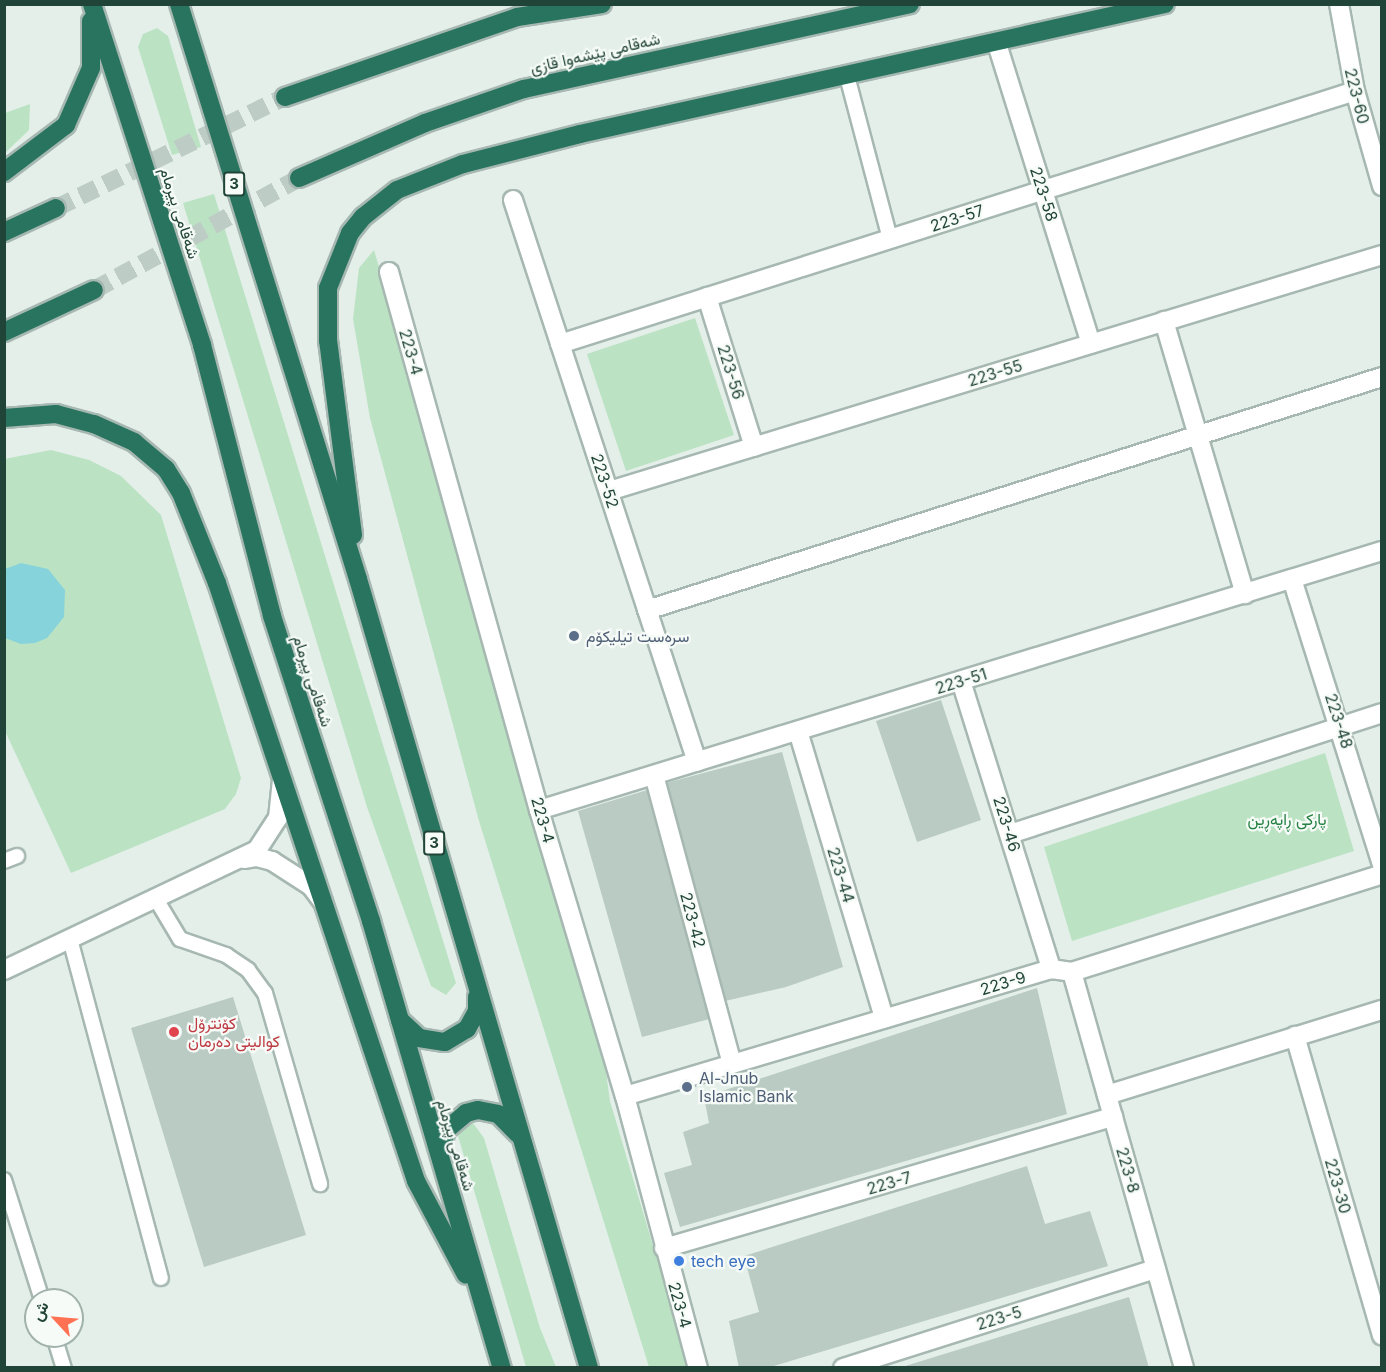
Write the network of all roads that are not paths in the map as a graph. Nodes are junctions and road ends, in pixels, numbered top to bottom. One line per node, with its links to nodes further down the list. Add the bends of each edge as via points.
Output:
1 (91, 4): 11 (highway, via 91,68 83,94 66,124); 57 (highway, شەقامی پیرمام, via 202,345 272,616)
2 (179, 4): 33 (highway, 3)
3 (602, 4): 10 (highway, via 517,17)
4 (910, 4): 12 (highway, شەقامی پێشەوا قازی, via 524,89 425,123)
5 (1165, 4): 7 (highway)
6 (1339, 4): 9 (street, 223-60)
7 (997, 44): 8 (highway); 14 (street, 223-58)
8 (847, 76): 18 (lane); 33 (highway, via 579,134 463,165 397,190 363,217 336,261 328,288 328,341)
9 (1354, 91): 13 (street, 223-60); 14 (street, 223-57)
10 (285, 97)
11 (4, 172)
12 (299, 178)
13 (1382, 186)
14 (1043, 190): 18 (street, 223-57); 26 (street, 223-58)
15 (513, 201): 25 (street, 223-52)
16 (56, 208): 17 (highway)
17 (4, 232)
18 (890, 239): 22 (street, 223-57)
19 (1382, 255): 23 (street, 223-55)
20 (389, 272): 44 (street, 223-4)
21 (94, 290): 24 (highway)
22 (707, 297): 25 (street, 223-57); 30 (street, 223-56)
23 (1164, 321): 26 (street, 223-55); 29 (street)
24 (4, 332)
25 (560, 344): 31 (street, 223-52)
26 (1091, 344): 30 (street, 223-55)
27 (1382, 377): 29 (street)
28 (4, 418): 43 (highway, via 56,414 94,424 134,442 166,469 181,493 217,583)
29 (1198, 435): 35 (street); 36 (street)
30 (754, 447): 31 (street, 223-55)
31 (609, 491): 36 (street, 223-52)
32 (1382, 551): 34 (street, 223-51)
33 (358, 579): 55 (highway, 3)
34 (1292, 579): 35 (street, 223-51); 39 (street, 223-48)
35 (1245, 594): 37 (street, 223-51)
36 (647, 610): 41 (street, 223-52)
37 (961, 681): 40 (street, 223-51); 45 (street, 223-46)
38 (1382, 713): 39 (street)
39 (1341, 725): 45 (street); 47 (street, 223-48)
40 (798, 731): 41 (street, 223-51); 58 (street, 223-44)
41 (698, 762): 42 (street, 223-51)
42 (654, 775): 44 (street, 223-51); 60 (street, 223-42)
43 (281, 776): 46 (street, via 278,818 266,841); 50 (highway)
44 (539, 810): 62 (street, 223-4)
45 (1010, 834): 52 (street, 223-46)
46 (239, 860): 49 (street); 50 (street, via 257,857 272,861 311,886)
47 (1382, 864)
48 (1382, 874): 54 (street, 223-9)
49 (156, 899): 51 (street); 67 (lane, via 180,939 226,955 248,970 265,993)
50 (326, 907): 72 (highway, via 416,1181)
51 (70, 939): 53 (street); 70 (lane)
52 (1050, 969): 54 (street, 223-9); 58 (street, 223-9)
53 (4, 970)
54 (1072, 972): 61 (street, 223-8)
55 (476, 988): 57 (highway, via 477,1011 471,1023 462,1034 445,1042 413,1035); 64 (highway, 3)
56 (1382, 1010): 59 (street)
57 (395, 1011): 65 (highway, شەقامی پیرمام)
58 (884, 1018): 60 (street, 223-9)
59 (1295, 1036): 61 (street); 73 (street, 223-30)
60 (732, 1064): 62 (street, 223-9)
61 (1107, 1095): 63 (street, 223-8)
62 (624, 1096): 68 (street, 223-4)
63 (1113, 1117): 68 (street, 223-7); 69 (street, 223-8)
64 (521, 1138): 65 (highway, via 498,1114 466,1113 450,1124 442,1136); 77 (highway, 3)
65 (440, 1158): 72 (highway, شەقامی پیرمام)
66 (4, 1180): 71 (lane)
67 (320, 1184)
68 (664, 1248): 78 (street, 223-4)
69 (1156, 1269): 79 (street, 223-5); 80 (street, 223-8)
70 (161, 1278)
71 (38, 1288)
72 (486, 1311): 76 (highway, شەقامی پیرمام)
73 (1382, 1336)
74 (58, 1348): 75 (lane)
75 (64, 1368)
76 (502, 1368)
77 (589, 1368)
78 (698, 1368)
79 (843, 1368)
80 (1184, 1368)

